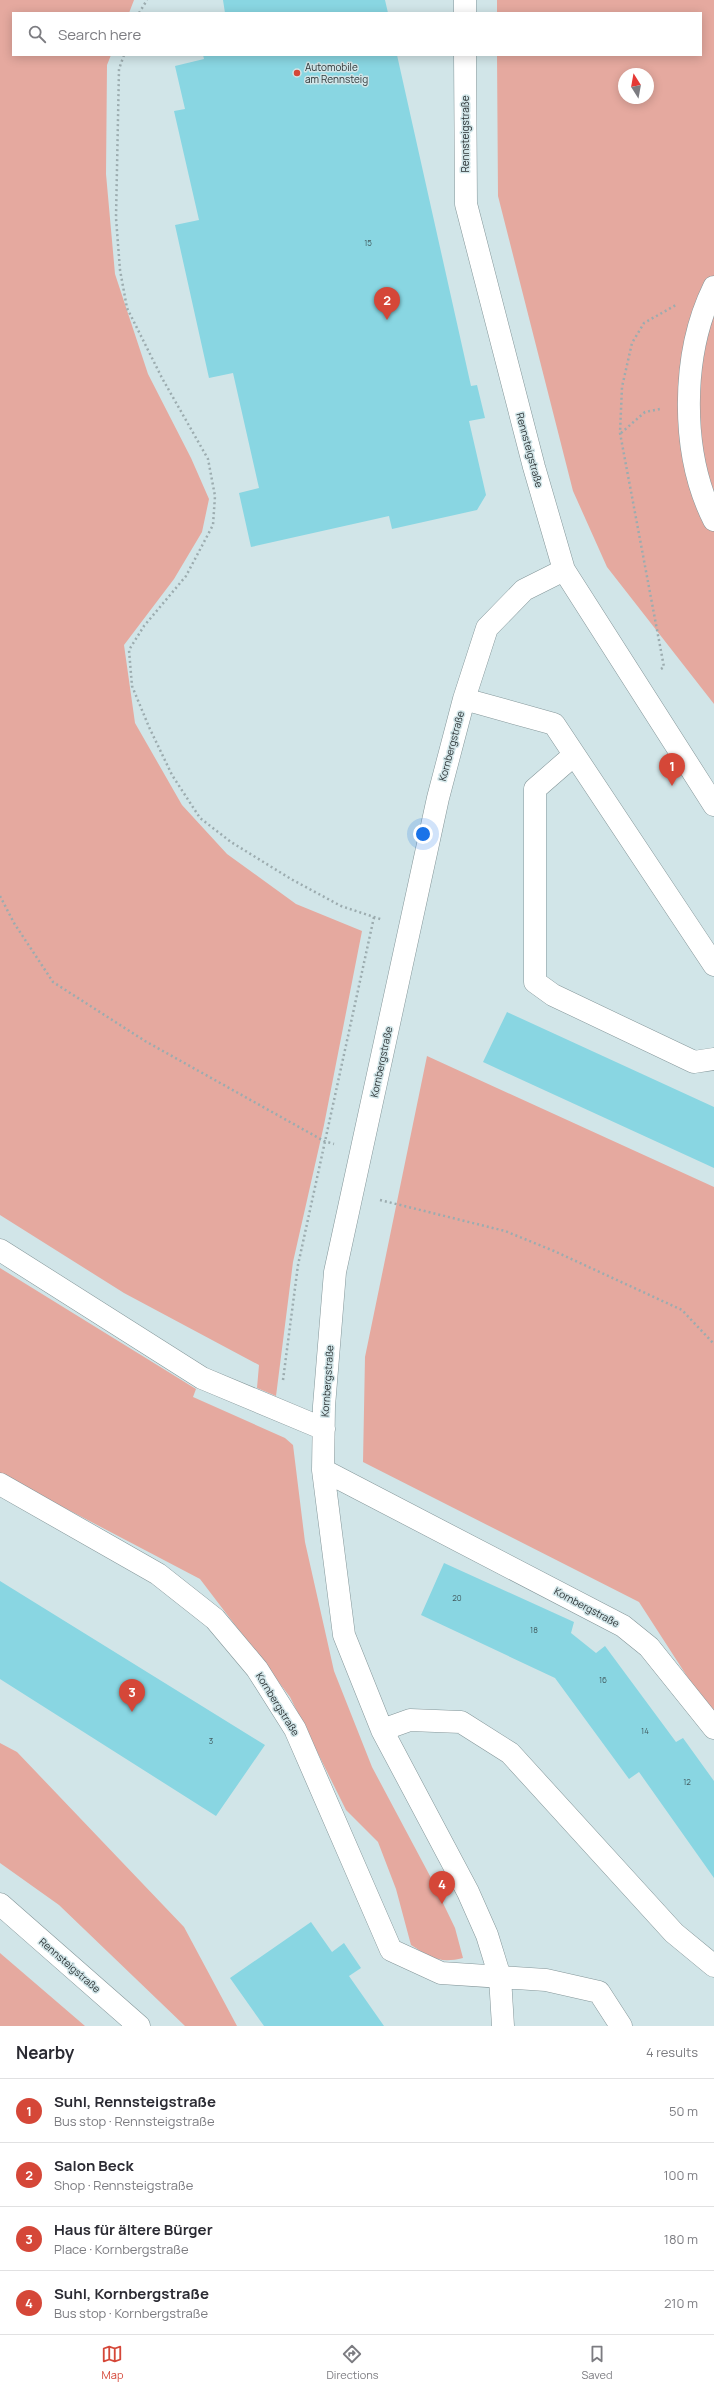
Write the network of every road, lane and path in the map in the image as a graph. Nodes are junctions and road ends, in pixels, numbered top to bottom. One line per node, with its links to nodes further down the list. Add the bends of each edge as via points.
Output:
1 (147, 0): 3 (path)
2 (465, 0): 4 (street)
3 (141, 12)
4 (465, 12)
5 (124, 56): 15 (path, via 119,69 116,211 120,270 127,308 208,459 215,496 213,525 186,576 144,626 129,650 132,686 172,775 200,818 231,842 291,879 341,906)
6 (465, 56): 9 (street, Rennsteigstraße, via 466,204 534,467)
7 (711, 293): 8 (street, via 693,351 687,408 694,454 707,507); 10 (path, via 672,306 644,323 632,343 622,387 620,434 664,667)
8 (714, 520)
9 (564, 570): 10 (street, Rennsteigstraße); 11 (street, Kornbergstraße, via 524,590 487,628)
10 (641, 689): 13 (street, Rennsteigstraße)
11 (464, 698): 12 (street, Kornbergstraße, via 554,724); 16 (street, Kornbergstraße, via 438,798)
12 (574, 755): 17 (street, Kornbergstraße); 18 (street, via 535,788 535,982 553,995 694,1062)
13 (714, 805)
14 (0, 896): 19 (path, via 52,982 144,1041)
15 (374, 917): 16 (path); 19 (path)
16 (410, 927): 20 (street, Kornbergstraße)
17 (714, 965)
18 (714, 1059)
19 (324, 1141): 20 (path); 24 (path, via 297,1272 283,1364)
20 (361, 1151): 21 (street, Kornbergstraße)
21 (352, 1194): 23 (path, via 505,1231 554,1251 682,1310); 25 (street, Kornbergstraße, via 335,1272)
22 (0, 1250): 24 (street, Kornbergstraße, via 202,1378)
23 (714, 1344)
24 (281, 1411): 25 (street, Kornbergstraße)
25 (324, 1429): 26 (street, Kornbergstraße)
26 (323, 1470): 28 (street, Kornbergstraße, via 623,1626 650,1647); 29 (street, Kornbergstraße, via 344,1635)
27 (0, 1484): 32 (street, Kornbergstraße, via 158,1574 215,1619 256,1670 295,1729 390,1950 441,1973)
28 (714, 1728)
29 (382, 1730): 31 (street, via 410,1720 462,1722 510,1753 674,1933); 32 (street, Kornbergstraße, via 468,1892 487,1935)
30 (0, 1904): 33 (street, Rennsteigstraße)
31 (714, 1966)
32 (500, 1977): 34 (street, Kornbergstraße); 35 (street, via 546,1980 599,1992)
33 (139, 2026)
34 (503, 2026)
35 (620, 2026)

